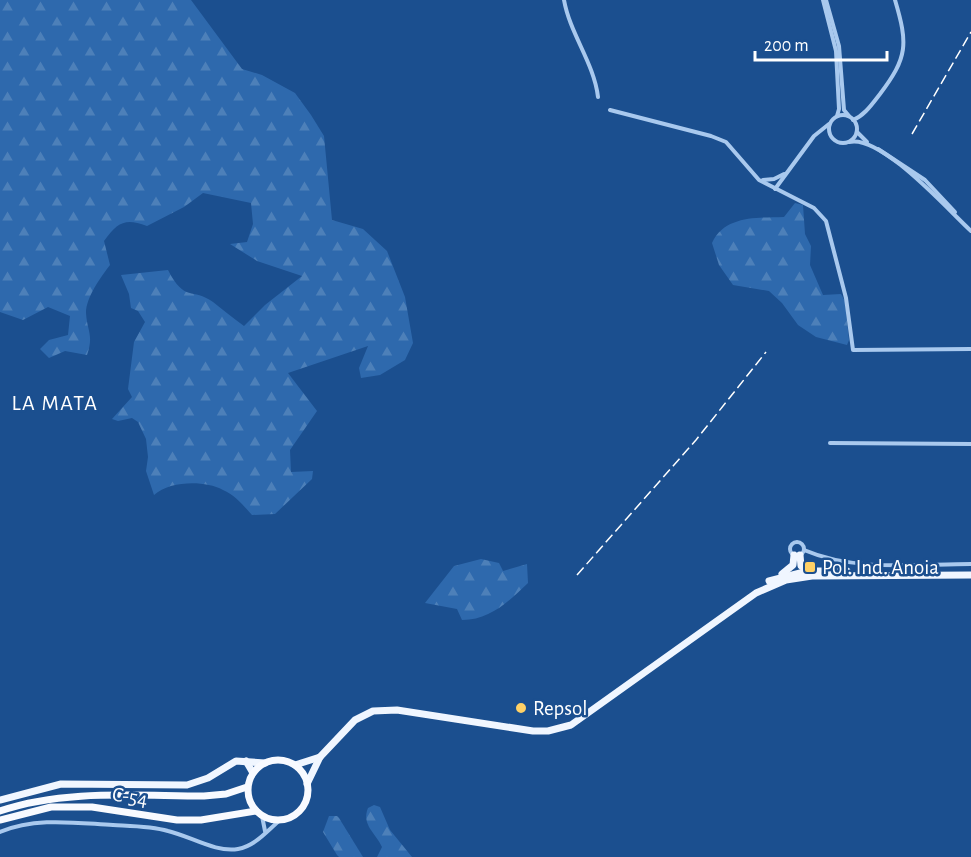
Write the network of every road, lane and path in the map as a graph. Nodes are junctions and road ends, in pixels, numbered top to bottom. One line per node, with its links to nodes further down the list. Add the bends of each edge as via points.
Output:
1 (564, 0): 4 (street, via 594,75)
2 (824, 0): 6 (street, via 836,51); 7 (street, via 839,46 844,110)
3 (895, 0): 8 (street, via 904,37 902,61 869,107)
4 (598, 97)
5 (610, 110): 16 (street, via 726,142)
6 (837, 116): 7 (street); 9 (street)
7 (849, 116): 8 (street)
8 (854, 120): 10 (street)
9 (829, 124): 11 (street); 12 (street)
10 (857, 132): 13 (street); 20 (street, via 926,180)
11 (817, 134): 12 (street); 14 (street)
12 (834, 140): 13 (street)
13 (849, 142): 20 (street, via 863,142 907,169)
14 (784, 173): 15 (street); 17 (street)
15 (774, 179): 16 (street); 18 (street)
16 (759, 180): 18 (street)
17 (781, 181): 18 (street); 19 (street)
18 (775, 188): 19 (street)
19 (785, 193): 21 (street, via 814,208 826,221 846,298 852,350)
20 (971, 229)
21 (971, 349)
22 (830, 443): 23 (street)
23 (971, 444)
24 (799, 553): 25 (street, via 859,563); 26 (main road, via 801,566); 29 (main road, via 790,569)
25 (971, 564)
26 (810, 571): 27 (main road); 29 (main road)
27 (909, 575): 28 (main road); 30 (main road, via 786,580 756,593)
28 (971, 575)
29 (773, 579): 30 (main road, via 741,598)
30 (685, 643): 31 (main road, via 577,722 557,730 533,731 389,709 359,717)
31 (320, 757): 34 (main road); 36 (main road)
32 (246, 761): 33 (main road); 35 (main road); 38 (main road, via 236,761 188,785 62,784)
33 (265, 763): 34 (highway, via 280,760); 35 (highway)
34 (295, 765): 36 (highway)
35 (252, 773): 37 (highway)
36 (308, 784): 43 (highway, via 302,809)
37 (248, 787): 39 (highway, C-54 / C-54, via 204,796 65,798); 40 (highway, via 250,804)
38 (0, 800)
39 (0, 811)
40 (256, 811): 41 (highway); 42 (highway, C-54 / C-54, via 177,820 92,807 51,807)
41 (262, 816): 43 (highway); 44 (street)
42 (0, 820)
43 (279, 820): 44 (street)
44 (266, 831): 45 (street, via 258,840 236,850 220,849 162,829 137,827 49,822)
45 (0, 832)

